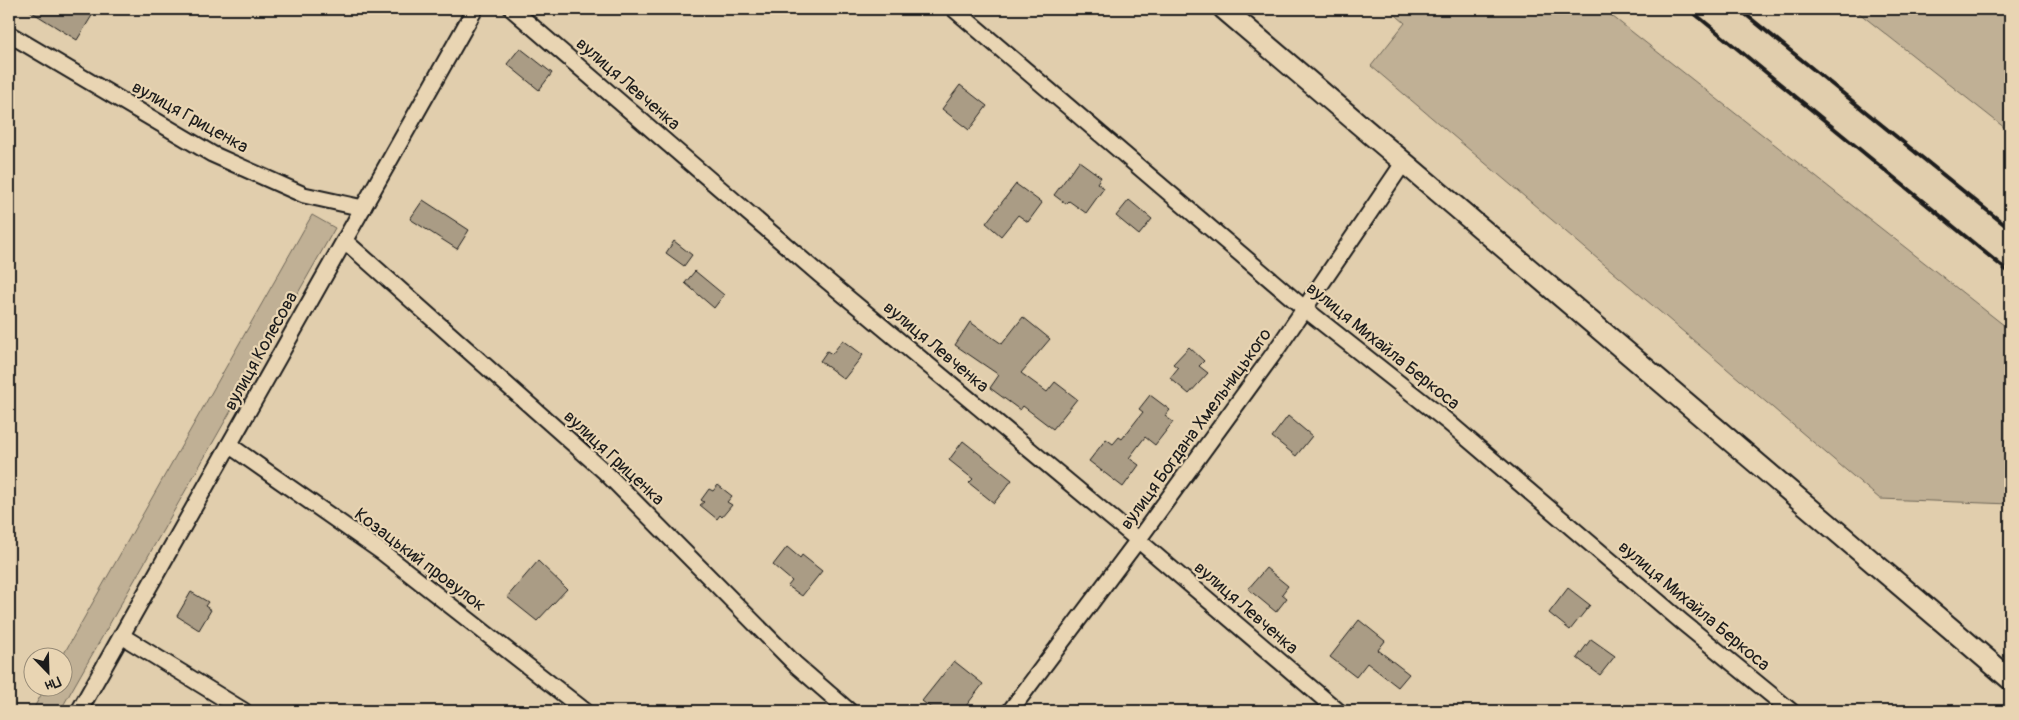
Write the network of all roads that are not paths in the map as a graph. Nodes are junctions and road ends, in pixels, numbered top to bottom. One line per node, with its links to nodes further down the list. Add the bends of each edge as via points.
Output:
1 (475, 9): 7 (street, вулиця Колесова)
2 (512, 9): 11 (street, вулиця Левченка, via 819,274)
3 (954, 9): 9 (street, вулиця Михайла Беркоса)
4 (1224, 9): 6 (main road)
5 (9, 34): 7 (street, вулиця Гриценка, via 212,154 304,195)
6 (1404, 162): 9 (street, вулиця Богдана Хмельницького); 13 (main road)
7 (363, 208): 8 (street, вулиця Колесова)
8 (345, 241): 10 (street, вулиця Колесова); 17 (street, вулиця Гриценка, via 605,472 794,664)
9 (1305, 308): 11 (street, вулиця Богдана Хмельницького); 20 (street, вулиця Михайла Беркоса, via 1448,422)
10 (229, 445): 12 (street, вулиця Колесова); 16 (street, Козацький провулок, via 382,552)
11 (1138, 540): 18 (street, вулиця Богдана Хмельницького); 19 (street, вулиця Левченка)
12 (122, 636): 14 (street, вулиця Колесова); 15 (street)
13 (2010, 680)
14 (79, 711)
15 (244, 711)
16 (584, 711)
17 (849, 711)
18 (1010, 711)
19 (1338, 711)
20 (1791, 711)

